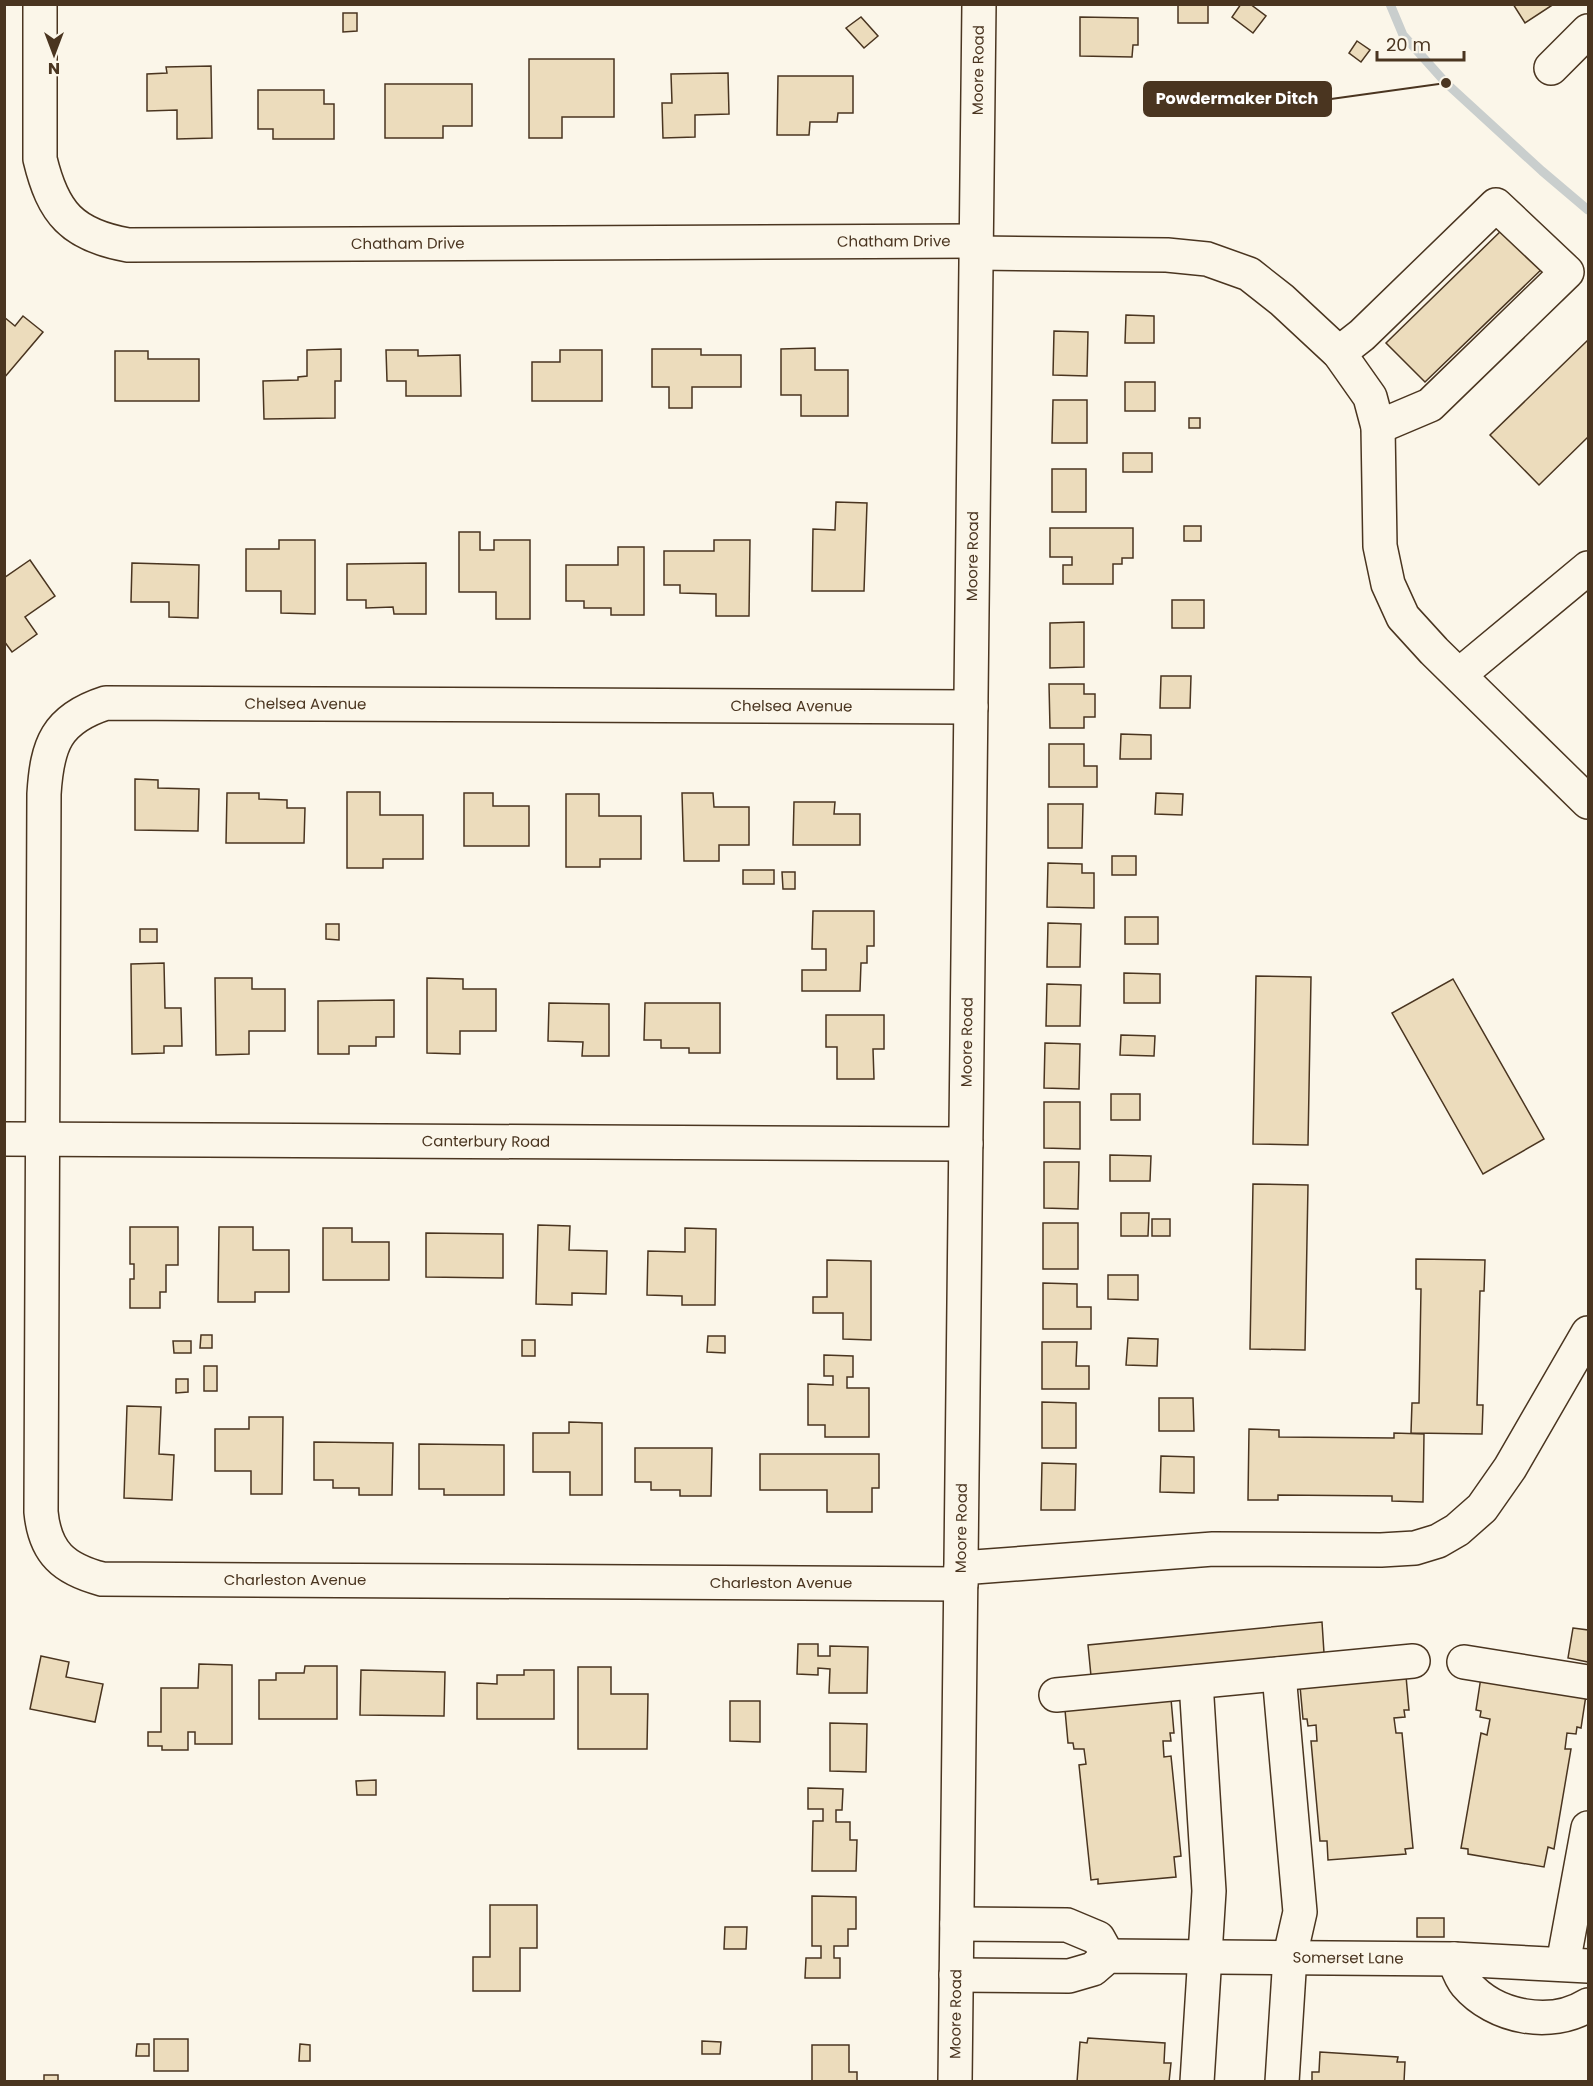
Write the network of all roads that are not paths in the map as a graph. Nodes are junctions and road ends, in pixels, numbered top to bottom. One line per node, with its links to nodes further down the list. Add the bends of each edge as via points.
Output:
1 (40, 4): 5 (street, Chatham Drive, via 40,159 46,183 57,206 80,229 102,240 128,245)
2 (979, 4): 5 (street, Moore Road)
3 (1588, 31): 4 (street)
4 (1551, 68)
5 (976, 247): 6 (street, Chatham Drive, via 1207,259 1249,274); 10 (street, Moore Road)
6 (1339, 353): 7 (street, Chatham Drive, via 1370,397); 7 (street, via 1496,205 1567,272 1430,405)
7 (1378, 427): 9 (street, Chatham Drive, via 1380,546 1388,584 1404,617)
8 (1585, 578): 9 (street)
9 (1459, 675): 11 (street, Chatham Drive)
10 (971, 707): 13 (street, Chelsea Avenue, via 106,703 88,709 71,719 55,739 46,763); 14 (street, Moore Road)
11 (1588, 801)
12 (4, 1139): 13 (street, Canterbury Road)
13 (43, 1140): 14 (street, Canterbury Road); 16 (street, Charleston Avenue, via 41,1512 50,1546 79,1573 102,1579)
14 (966, 1144): 16 (street, Moore Road)
15 (1588, 1333): 16 (street, Charleston Avenue, via 1510,1468 1482,1508 1438,1541 1415,1548 1381,1550 1213,1549)
16 (961, 1576): 24 (street, Moore Road)
17 (1413, 1661): 19 (street)
18 (1464, 1662): 21 (street)
19 (1279, 1674): 20 (street); 27 (street, via 1300,1912)
20 (1196, 1682): 22 (street); 25 (street, via 1209,1891)
21 (1588, 1682)
22 (1056, 1695)
23 (1588, 1828): 29 (street)
24 (957, 1924): 26 (street, via 1068,1925 1098,1938); 30 (street, Moore Road)
25 (1205, 1955): 26 (street, Somerset Lane); 27 (street, Somerset Lane); 33 (street)
26 (1108, 1956): 30 (street, via 1093,1969 1069,1976)
27 (1290, 1956): 28 (street, Somerset Lane); 34 (street)
28 (1454, 1959): 29 (street, Somerset Lane); 31 (street, via 1465,1983 1484,2001 1515,2014 1546,2019 1575,2013)
29 (1576, 1965)
30 (956, 1975): 32 (street, Moore Road)
31 (1588, 2005)
32 (955, 2082)
33 (1197, 2082)
34 (1282, 2082)

